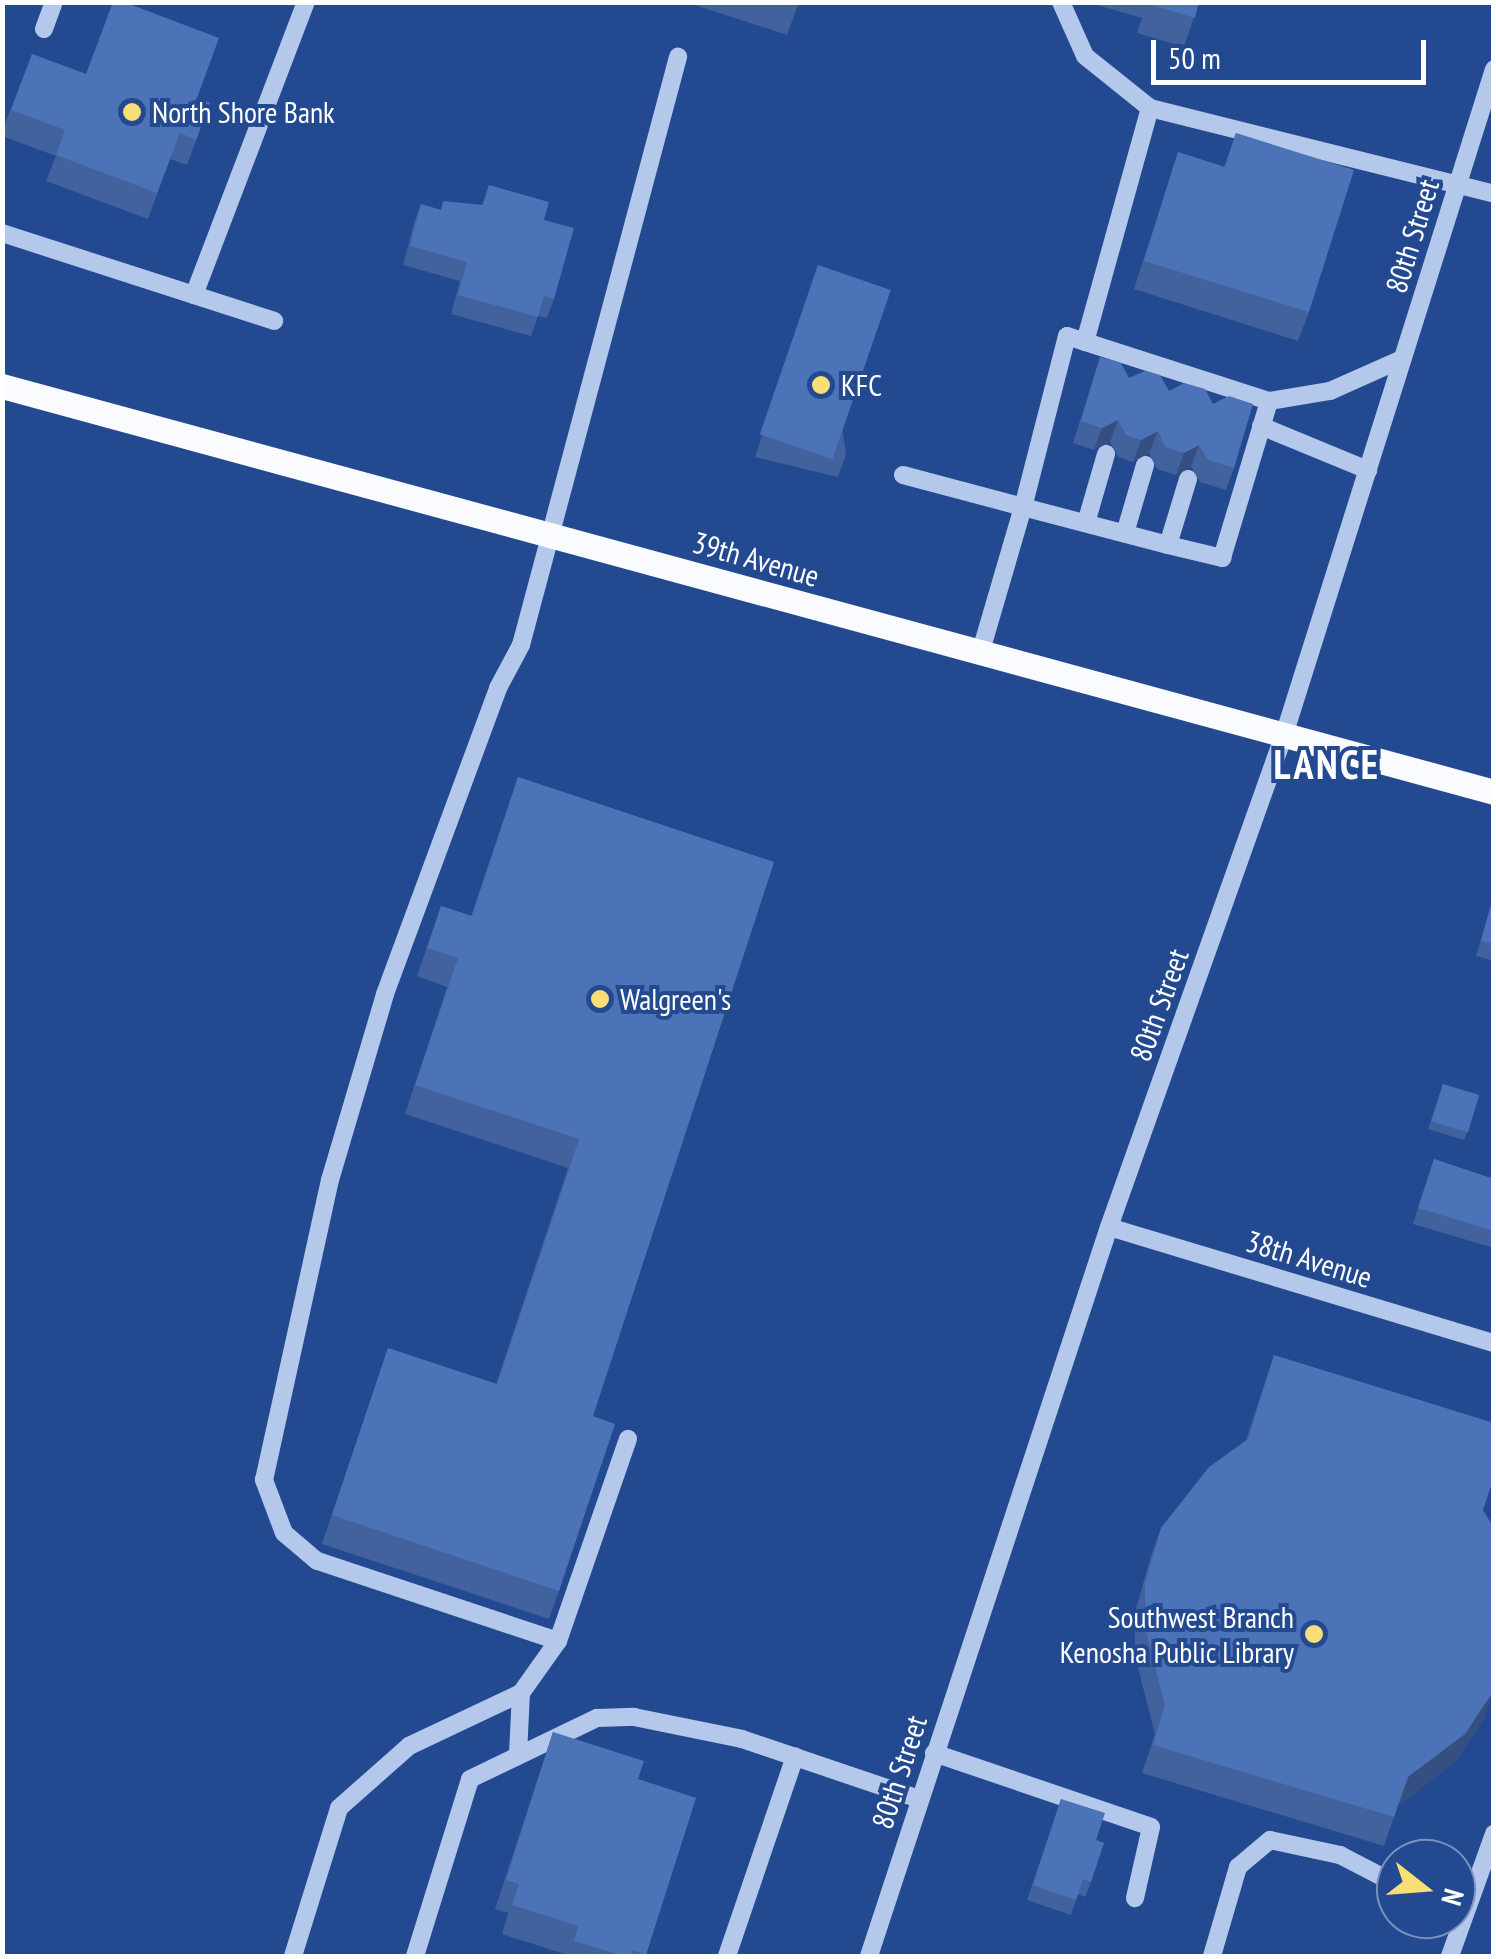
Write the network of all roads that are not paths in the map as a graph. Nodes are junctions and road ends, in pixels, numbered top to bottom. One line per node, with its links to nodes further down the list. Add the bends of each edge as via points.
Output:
1 (54, 2): 4 (street)
2 (306, 2): 11 (street)
3 (1061, 2): 7 (street, via 1085,56)
4 (44, 30)
5 (678, 57): 26 (street)
6 (1494, 68): 8 (street, 80th Street)
7 (1150, 108): 8 (street); 13 (street)
8 (1457, 184): 9 (street); 14 (street, 80th Street)
9 (1494, 194)
10 (2, 233): 11 (street)
11 (194, 294): 12 (street)
12 (274, 320)
13 (1084, 342): 16 (street, via 1132,366); 23 (street, via 1066,336)
14 (1402, 359): 16 (street, via 1330,391); 20 (street, 80th Street)
15 (2, 386): 26 (main road, 39th Avenue)
16 (1269, 401): 17 (street)
17 (1261, 426): 20 (street); 27 (street, via 1222,558)
18 (1106, 454): 24 (street)
19 (1145, 466): 25 (street)
20 (1368, 470): 29 (street, 80th Street)
21 (903, 475): 23 (street)
22 (1188, 478): 27 (street)
23 (1023, 507): 24 (street); 28 (street)
24 (1086, 523): 25 (street)
25 (1125, 533): 27 (street)
26 (549, 538): 28 (main road, 39th Avenue); 34 (street, via 521,645 498,688 385,994 330,1180 264,1480 284,1533 317,1561)
27 (1168, 544)
28 (980, 654): 29 (main road, 39th Avenue)
29 (1286, 732): 30 (main road, 39th Avenue); 31 (street, 80th Street)
30 (1494, 792)
31 (1109, 1227): 32 (street, 38th Avenue); 37 (street, 80th Street)
32 (1494, 1343)
33 (628, 1439): 34 (street)
34 (558, 1641): 35 (street)
35 (521, 1693): 36 (street); 45 (street, via 409,1746 338,1808)
36 (518, 1754): 38 (street, via 598,1718 634,1718); 46 (street, via 470,1779)
37 (934, 1754): 39 (street, 80th Street); 43 (street, via 1151,1827)
38 (794, 1756): 39 (street); 47 (street)
39 (919, 1798): 44 (street, 80th Street)
40 (1494, 1834): 41 (street)
41 (1476, 1872)
42 (1376, 1874): 48 (street, via 1340,1855 1270,1840 1238,1867)
43 (1135, 1898)
44 (876, 1955)
45 (292, 1956)
46 (415, 1956)
47 (728, 1956)
48 (1212, 1956)

